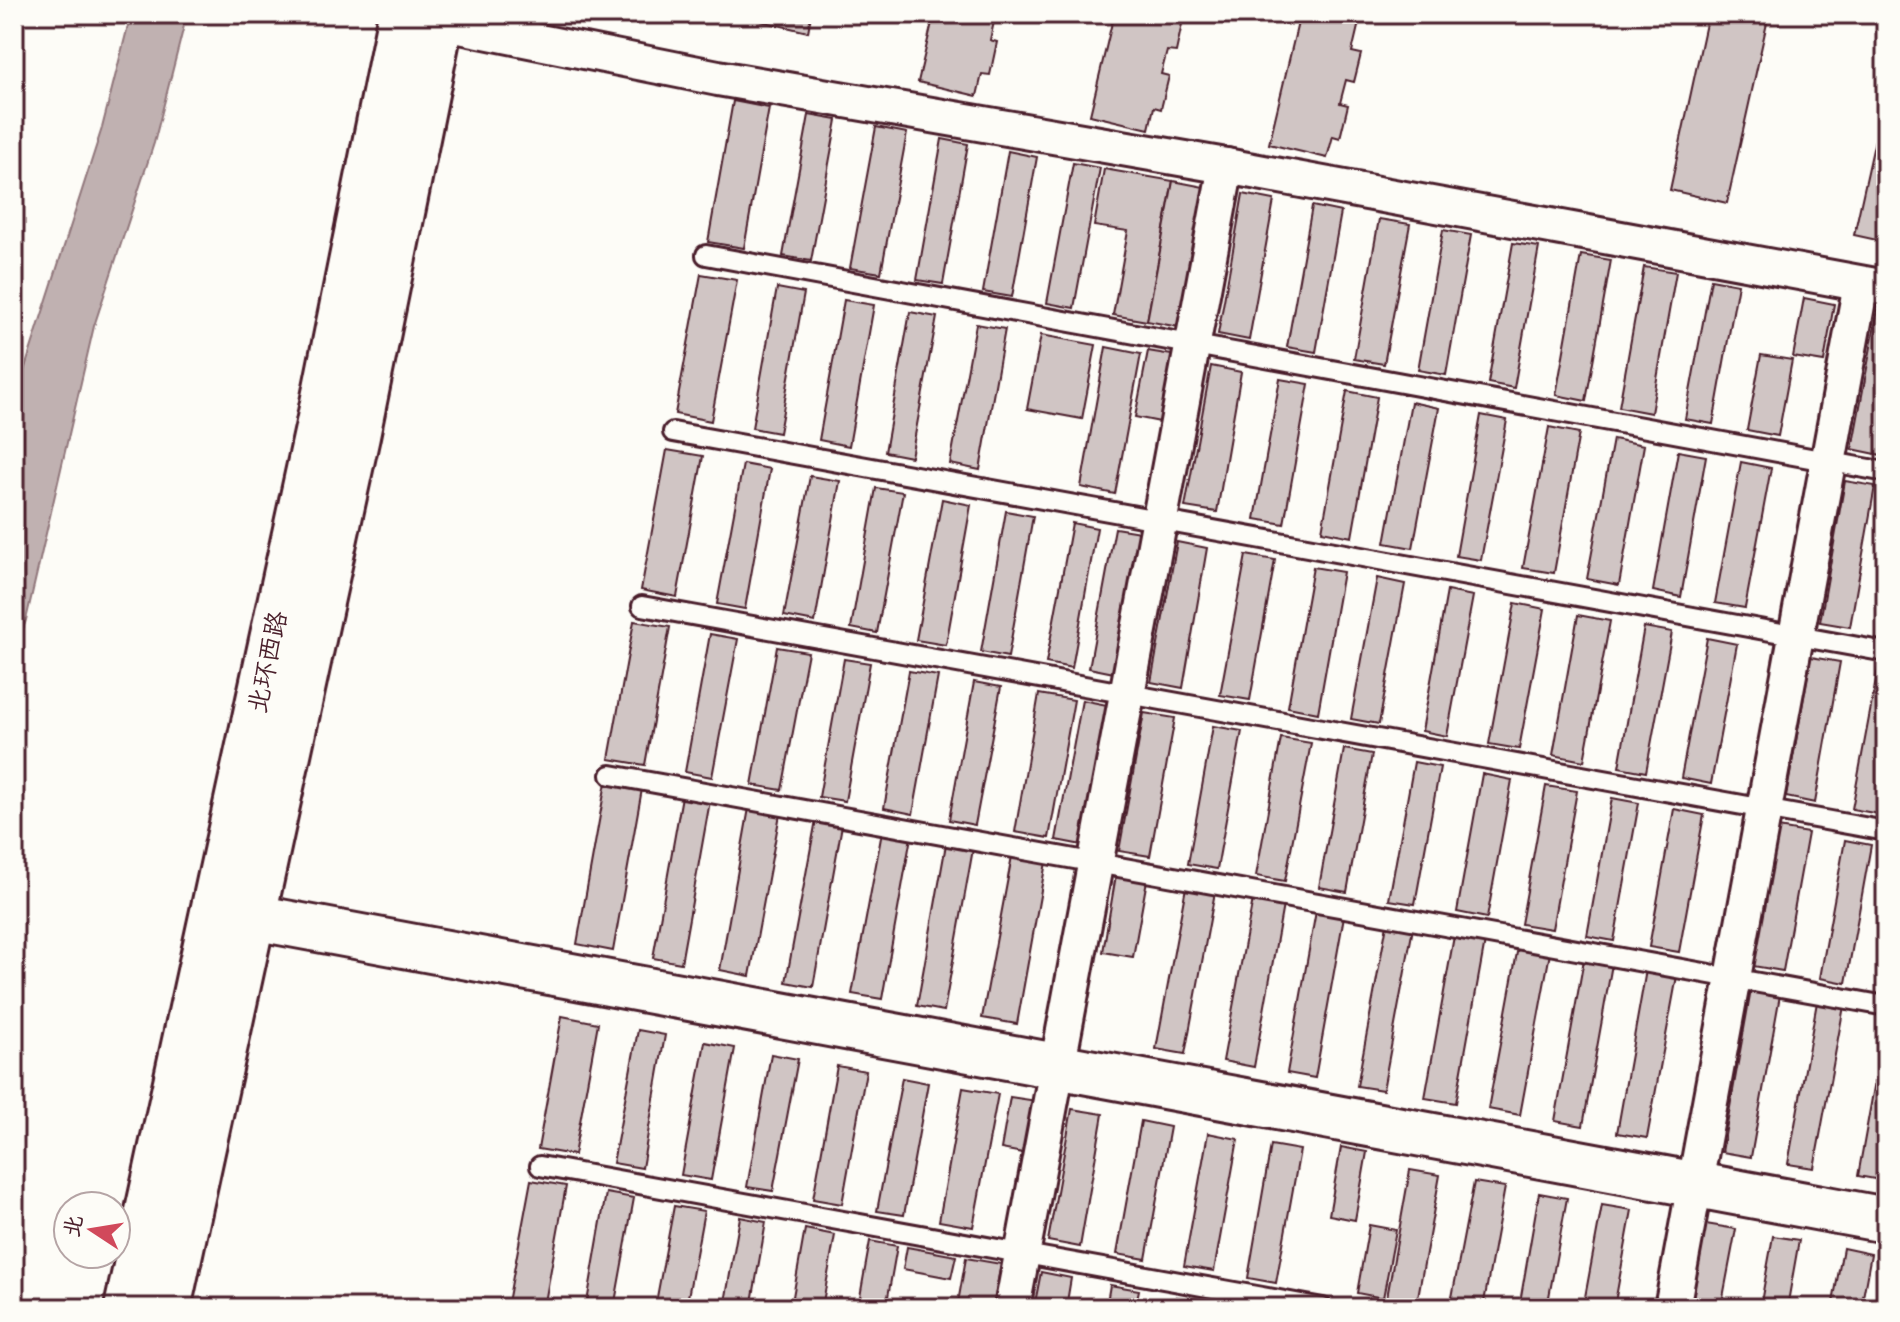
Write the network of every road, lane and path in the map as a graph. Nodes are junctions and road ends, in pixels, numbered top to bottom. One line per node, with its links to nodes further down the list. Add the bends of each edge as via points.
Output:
1 (428, 17): 2 (street, via 718,78); 18 (main road, 北环西路, via 357,436); 26 (main road, 北环西路, via 318,428)
2 (1226, 166): 4 (street); 5 (street)
3 (706, 255): 5 (lane)
4 (1873, 286): 7 (street)
5 (1193, 344): 7 (lane); 9 (street)
6 (673, 432): 9 (lane)
7 (1828, 461): 8 (lane); 11 (street)
8 (1886, 472)
9 (1160, 520): 11 (lane); 13 (street)
10 (642, 606): 13 (lane)
11 (1796, 635): 12 (lane); 15 (street)
12 (1886, 652)
13 (1127, 694): 15 (lane); 17 (street)
14 (611, 775): 17 (lane)
15 (1764, 809): 16 (lane); 19 (street)
16 (1886, 831)
17 (1096, 863): 19 (lane); 21 (street)
18 (253, 917): 21 (main road); 27 (main road, 北环西路)
19 (1733, 978): 20 (lane); 23 (street)
20 (1886, 1006)
21 (1057, 1066): 23 (main road); 25 (street)
22 (540, 1166): 25 (lane)
23 (1695, 1185): 24 (main road); 30 (street)
24 (1886, 1220)
25 (1023, 1253): 28 (street); 29 (lane)
26 (127, 1308)
27 (168, 1308)
28 (1012, 1308)
29 (1323, 1308)
30 (1672, 1308)

